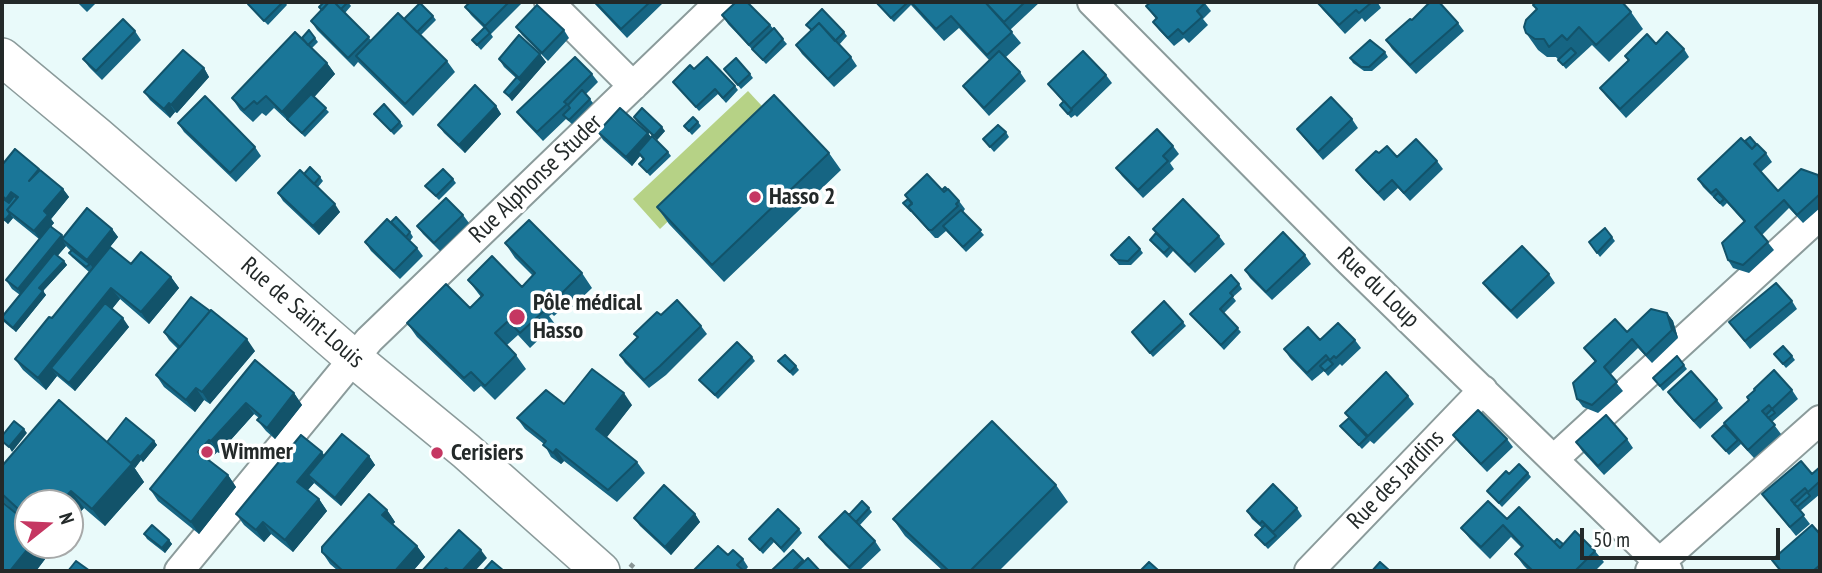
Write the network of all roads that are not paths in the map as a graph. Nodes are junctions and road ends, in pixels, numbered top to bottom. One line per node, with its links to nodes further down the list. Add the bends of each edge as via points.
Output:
1 (549, 2): 5 (street)
2 (720, 2): 5 (street, Rue Alphonse Studer)
3 (1091, 2): 8 (street, Rue du Loup)
4 (2, 57): 7 (main road, Rue de Saint-Louis)
5 (633, 86): 7 (street, Rue Alphonse Studer)
6 (1820, 215): 10 (street)
7 (353, 358): 12 (street, Rue Alphonse Studer); 13 (main road, Rue de Saint-Louis)
8 (1483, 390): 10 (street, Rue du Loup); 14 (street, Rue des Jardins)
9 (1820, 420): 11 (street)
10 (1554, 459): 11 (street, Rue du Loup)
11 (1659, 568)
12 (179, 571)
13 (600, 571)
14 (1309, 571)

